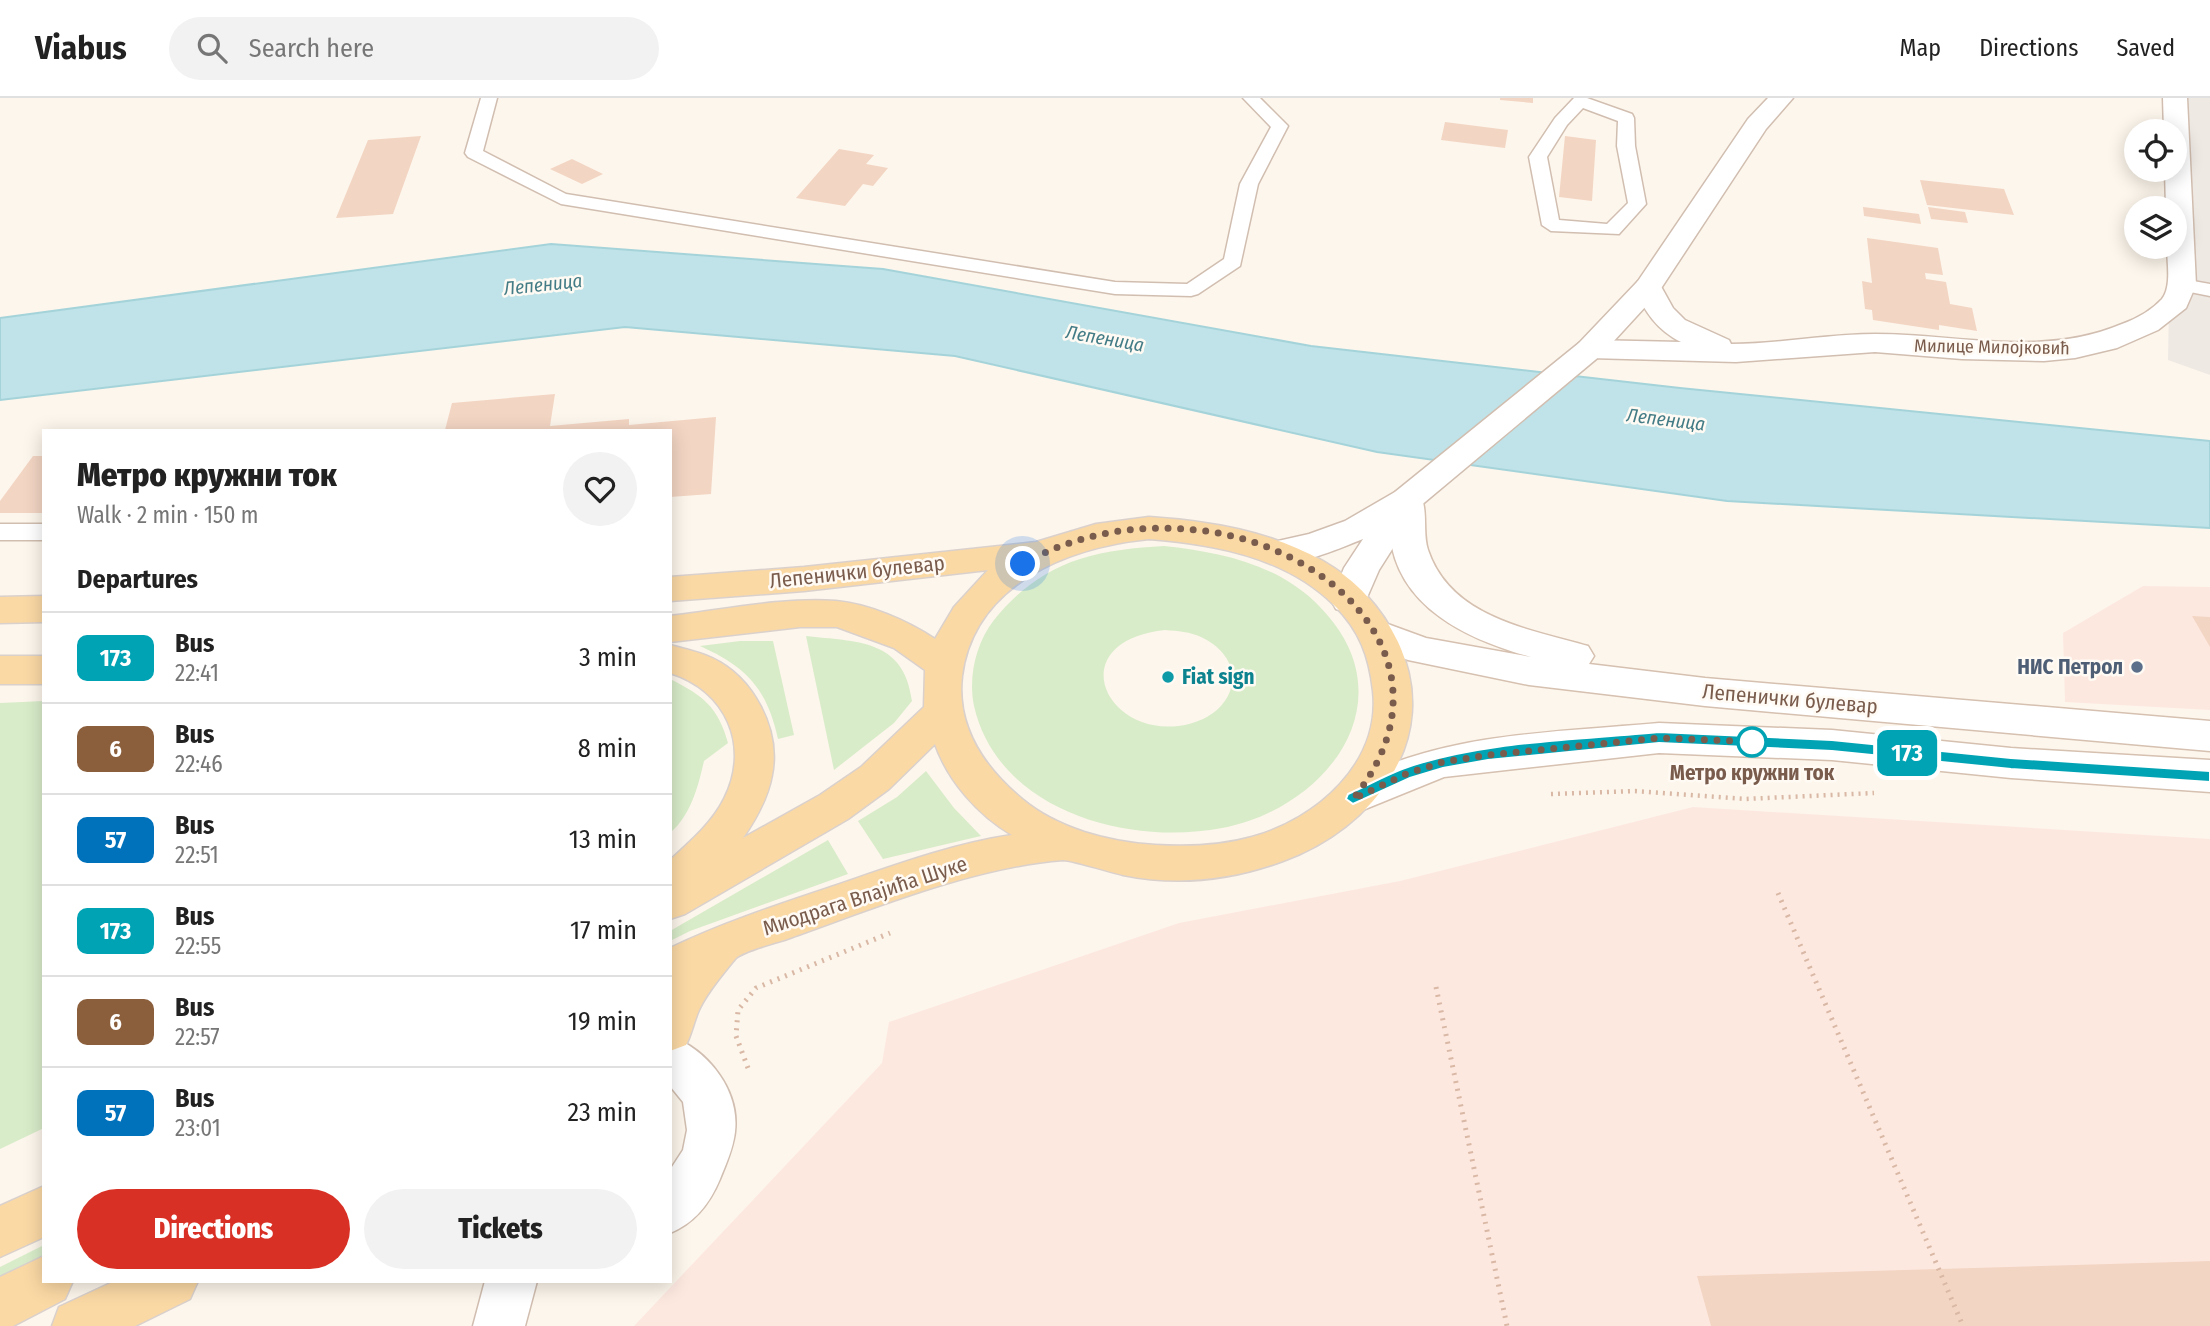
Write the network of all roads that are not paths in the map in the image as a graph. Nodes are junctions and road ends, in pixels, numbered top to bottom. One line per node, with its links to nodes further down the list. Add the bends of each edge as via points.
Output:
1 (489, 98): 2 (lane, via 474,153 561,199 1115,288 1191,290 1233,262 1249,184 1280,126)
2 (1251, 98)
3 (1781, 98): 6 (street, via 1757,124)
4 (2175, 98): 7 (street, Милице Милојковић)
5 (1580, 100): 5 (lane, via 1626,118 1626,146 1637,204 1612,230 1551,225 1538,158)
6 (1648, 287): 8 (street); 9 (street, via 1667,322 1686,335)
7 (2196, 287): 9 (street, Милице Милојковић, via 2148,324 2076,349 1962,350 1875,343)
8 (1590, 349): 9 (street, Милице Милојковић); 10 (street)
9 (1736, 353)
10 (1407, 500): 14 (street, via 1357,529); 16 (street, via 1362,568); 25 (street, via 1414,562 1442,601 1456,612 1517,641)
11 (0, 532): 12 (lane)
12 (42, 532)
13 (1043, 552): 14 (main road, via 1084,538 1149,528 1215,533); 15 (main road, Лепенички булевар); 22 (main road, via 985,593 959,628)
14 (1277, 552): 16 (main road, via 1317,573)
15 (672, 589)
16 (1349, 600): 20 (main road)
17 (42, 609): 18 (main road)
18 (0, 610)
19 (672, 629): 22 (main road, Лепенички булевар, via 837,614 907,639)
20 (1374, 632): 25 (street, Лепенички булевар, via 1466,661); 29 (main road, via 1391,673 1393,716 1381,758)
21 (672, 660): 31 (main road, via 699,667 730,690 749,719 754,756 751,779 731,824)
22 (944, 664): 26 (main road)
23 (0, 670): 24 (main road)
24 (42, 670)
25 (1705, 692): 27 (street, Лепенички булевар)
26 (943, 712): 30 (main road, via 954,745 979,784 1017,818); 32 (main road, via 875,778 834,807)
27 (2210, 736)
28 (2210, 776): 29 (street, Лепенички булевар, via 2011,764 1832,745 1659,738 1443,762)
29 (1353, 799): 30 (main road, via 1297,837 1225,860 1146,863)
30 (1066, 844): 33 (main road, Миодрага Влајића Шуке, via 992,855)
31 (672, 884)
32 (672, 900)
33 (725, 942): 34 (main road, Миодрага Влајића Шуке); 35 (main road, via 697,972)
34 (672, 968)
35 (672, 1022)
36 (672, 1058): 37 (street, via 691,1070 707,1094 712,1125 706,1158 688,1190)
37 (672, 1206)
38 (42, 1212): 39 (main road)
39 (0, 1232)
40 (43, 1283): 43 (main road)
41 (168, 1283): 44 (main road)
42 (510, 1283): 45 (street)
43 (0, 1305)
44 (78, 1326)
45 (499, 1326)

